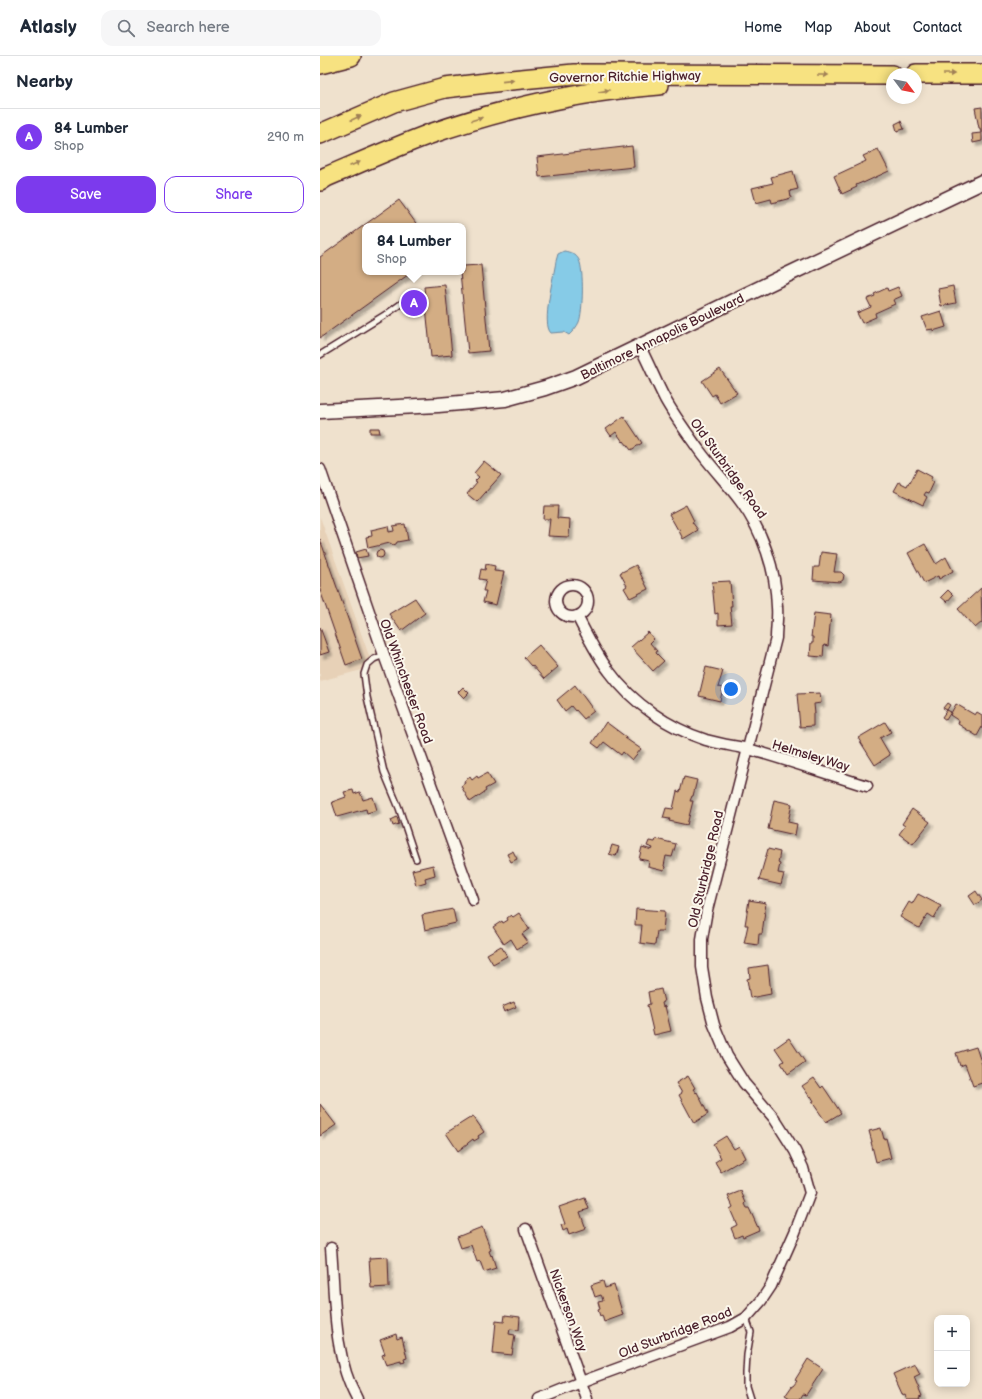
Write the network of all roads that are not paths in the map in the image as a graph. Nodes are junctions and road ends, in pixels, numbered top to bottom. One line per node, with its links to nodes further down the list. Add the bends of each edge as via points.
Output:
1 (351, 56): 2 (highway)
2 (320, 64)
3 (922, 74): 4 (highway, one-way to 4)
4 (982, 74)
5 (803, 75): 6 (highway, Governor Ritchie Highway, one-way to 6); 7 (highway, Governor Ritchie Highway, one-way to 5, via 394,102 453,87 574,74); 8 (highway, one-way to 5, via 428,135 520,107 569,97 657,85)
6 (886, 75)
7 (320, 134)
8 (320, 181)
9 (982, 182): 11 (street, Baltimore Annapolis Boulevard)
10 (416, 293): 12 (lane)
11 (640, 347): 13 (street, Baltimore Annapolis Boulevard, via 576,377 505,399); 17 (street, Old Sturbridge Road, via 665,398 700,452 748,512 768,554 778,608 776,638)
12 (320, 355)
13 (320, 412)
14 (320, 469): 16 (street, Old Whinchester Road)
15 (577, 616): 17 (street, Helmsley Way, via 596,653 640,704 681,730 707,740)
16 (384, 655): 19 (lane, via 367,665 364,674 367,697 384,772); 20 (street, Old Whinchester Road)
17 (748, 750): 18 (street, Helmsley Way); 23 (street, Old Sturbridge Road, via 707,910 702,939 702,967 714,1025 727,1056 744,1083 786,1135 803,1168 810,1193 771,1286)
18 (867, 786)
19 (416, 859)
20 (473, 900)
21 (526, 1229): 24 (street, Nickerson Way)
22 (331, 1248): 25 (street, via 340,1353)
23 (746, 1318): 24 (street, Old Sturbridge Road); 28 (lane, via 751,1332 746,1373)
24 (581, 1382): 26 (street, Old Sturbridge Road); 27 (street, Nickerson Way)
25 (357, 1399)
26 (539, 1399)
27 (587, 1399)
28 (750, 1399)

